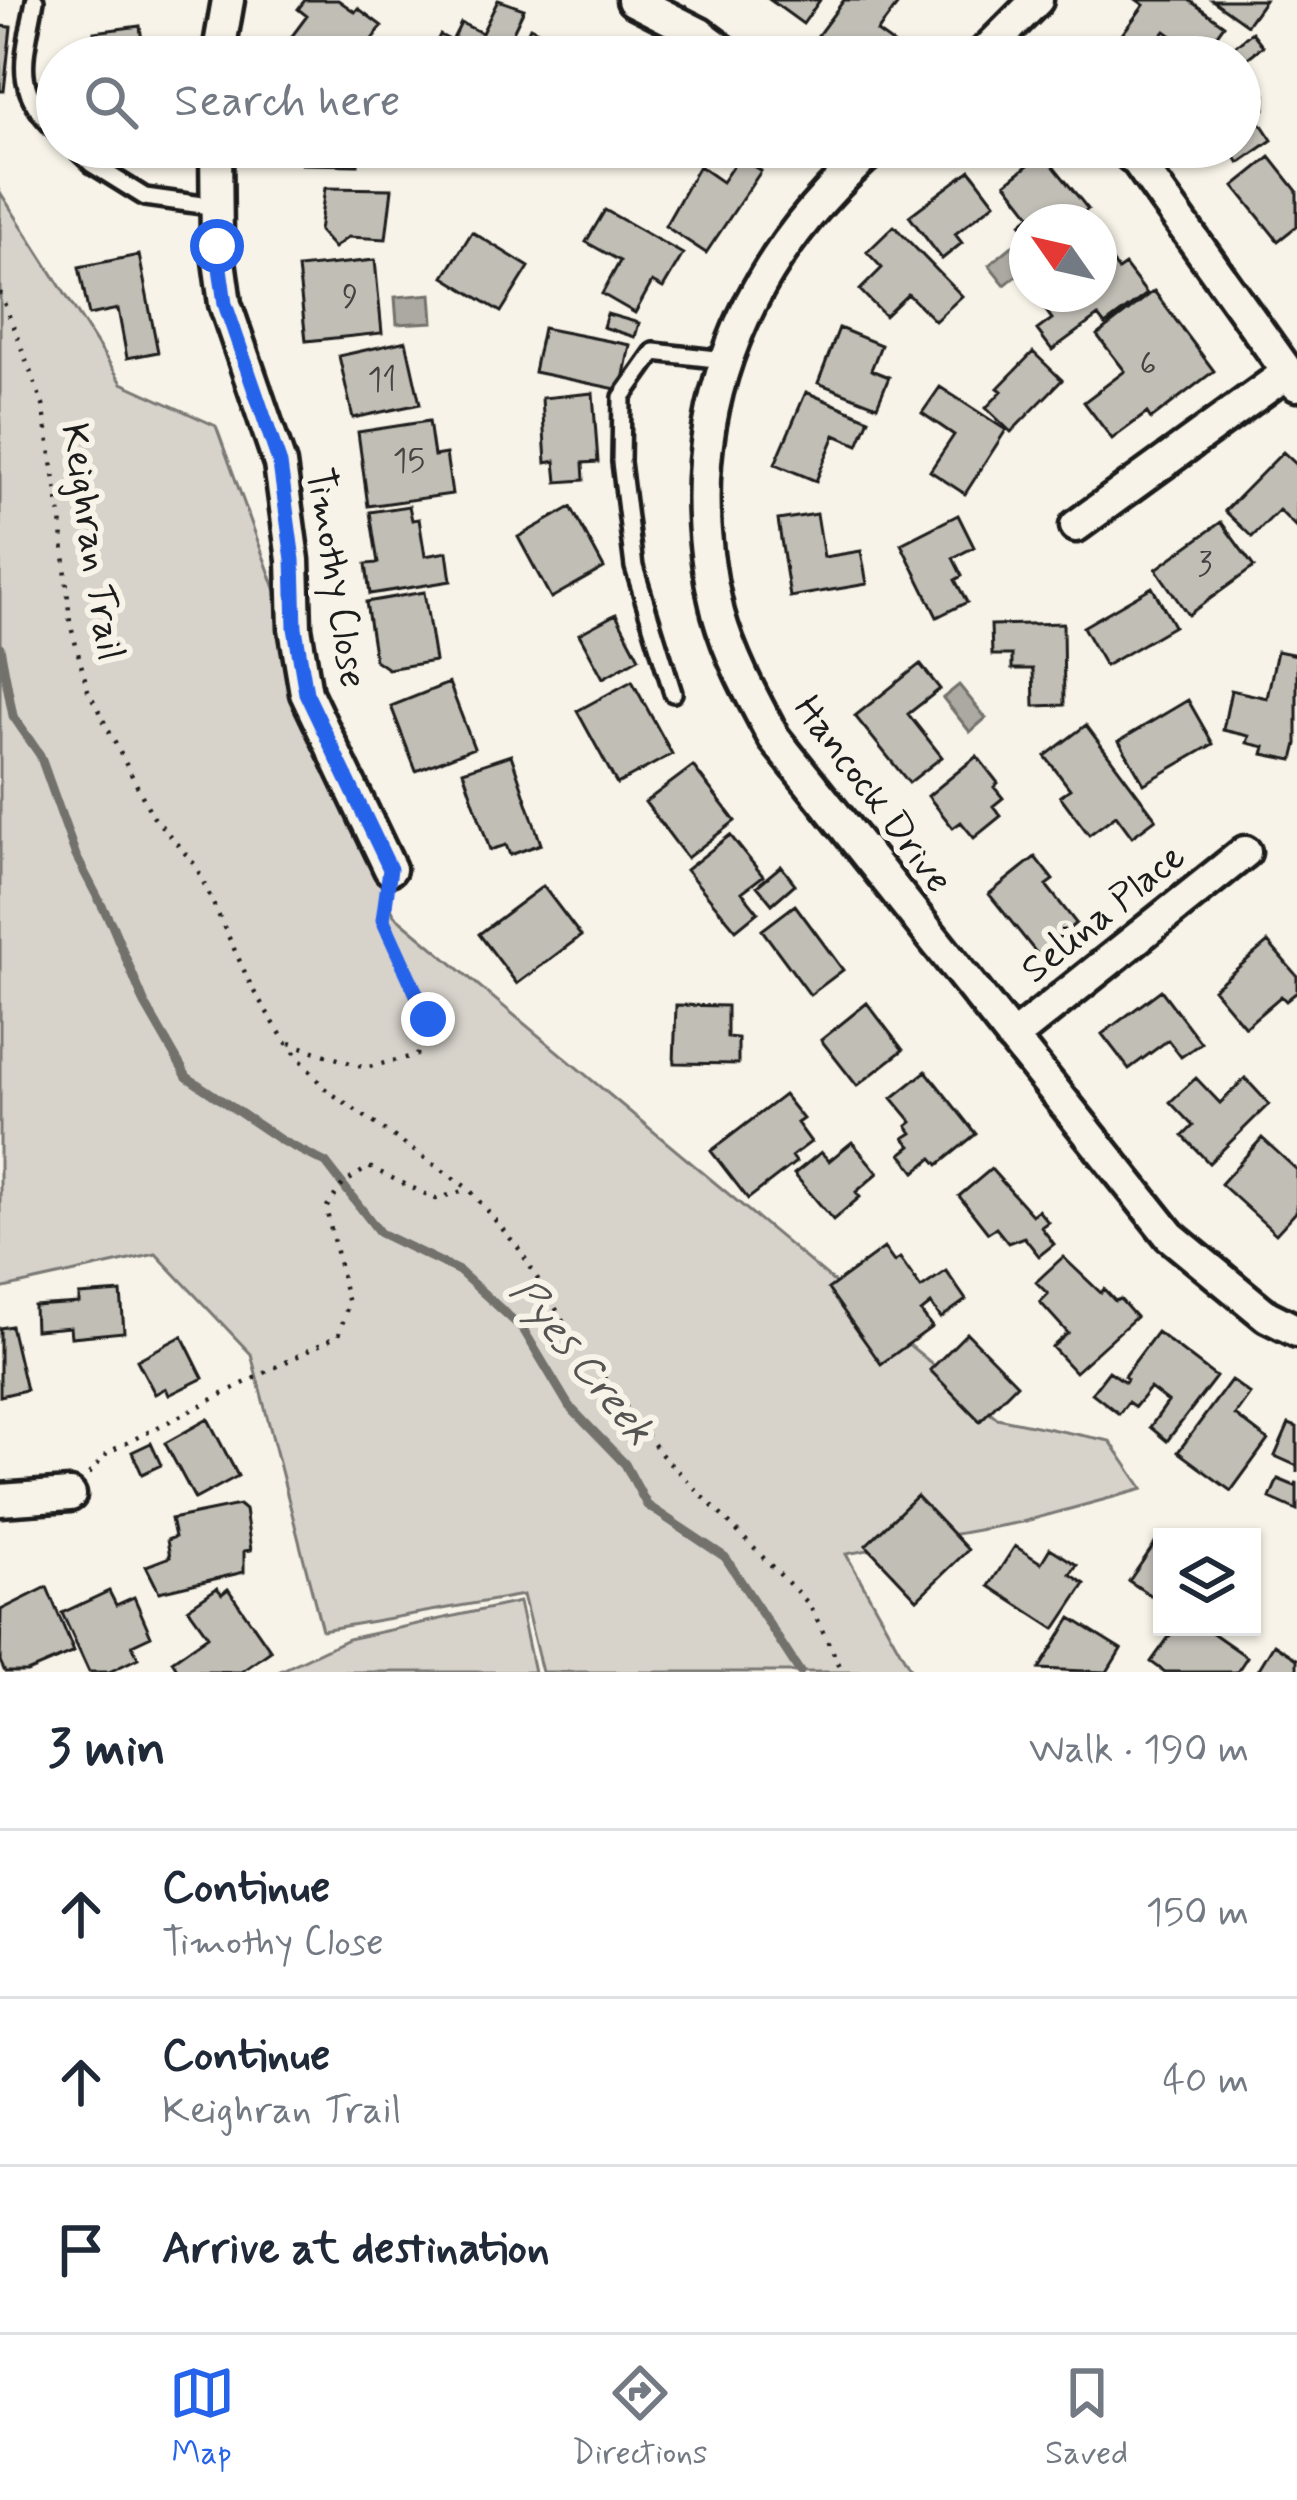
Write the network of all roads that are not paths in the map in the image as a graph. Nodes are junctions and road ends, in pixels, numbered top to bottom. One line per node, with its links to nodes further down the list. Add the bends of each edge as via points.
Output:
1 (34, 0): 8 (lane, via 22,80)
2 (228, 0): 5 (street)
3 (633, 0): 6 (street)
4 (1037, 0): 7 (street)
5 (222, 36)
6 (703, 36)
7 (1013, 36)
8 (36, 110)
9 (98, 168): 13 (lane, via 145,197)
10 (216, 168): 13 (street, Timothy Close)
11 (848, 168): 14 (street, Hancock Drive, via 762,276)
12 (1142, 168): 15 (street)
13 (217, 207): 19 (street, Timothy Close, via 225,304 280,464 306,693)
14 (725, 360): 17 (lane, via 654,352 622,398 620,462 634,567); 20 (street, Hancock Drive, via 703,478 704,544 740,676 774,738)
15 (1292, 379): 16 (street)
16 (1076, 526)
17 (674, 693)
18 (1245, 852): 20 (street, Selina Place)
19 (390, 869)
20 (1012, 1037): 21 (street, Hancock Drive, via 1170,1236)
21 (1297, 1331)
22 (70, 1495): 23 (street)
23 (0, 1500)

